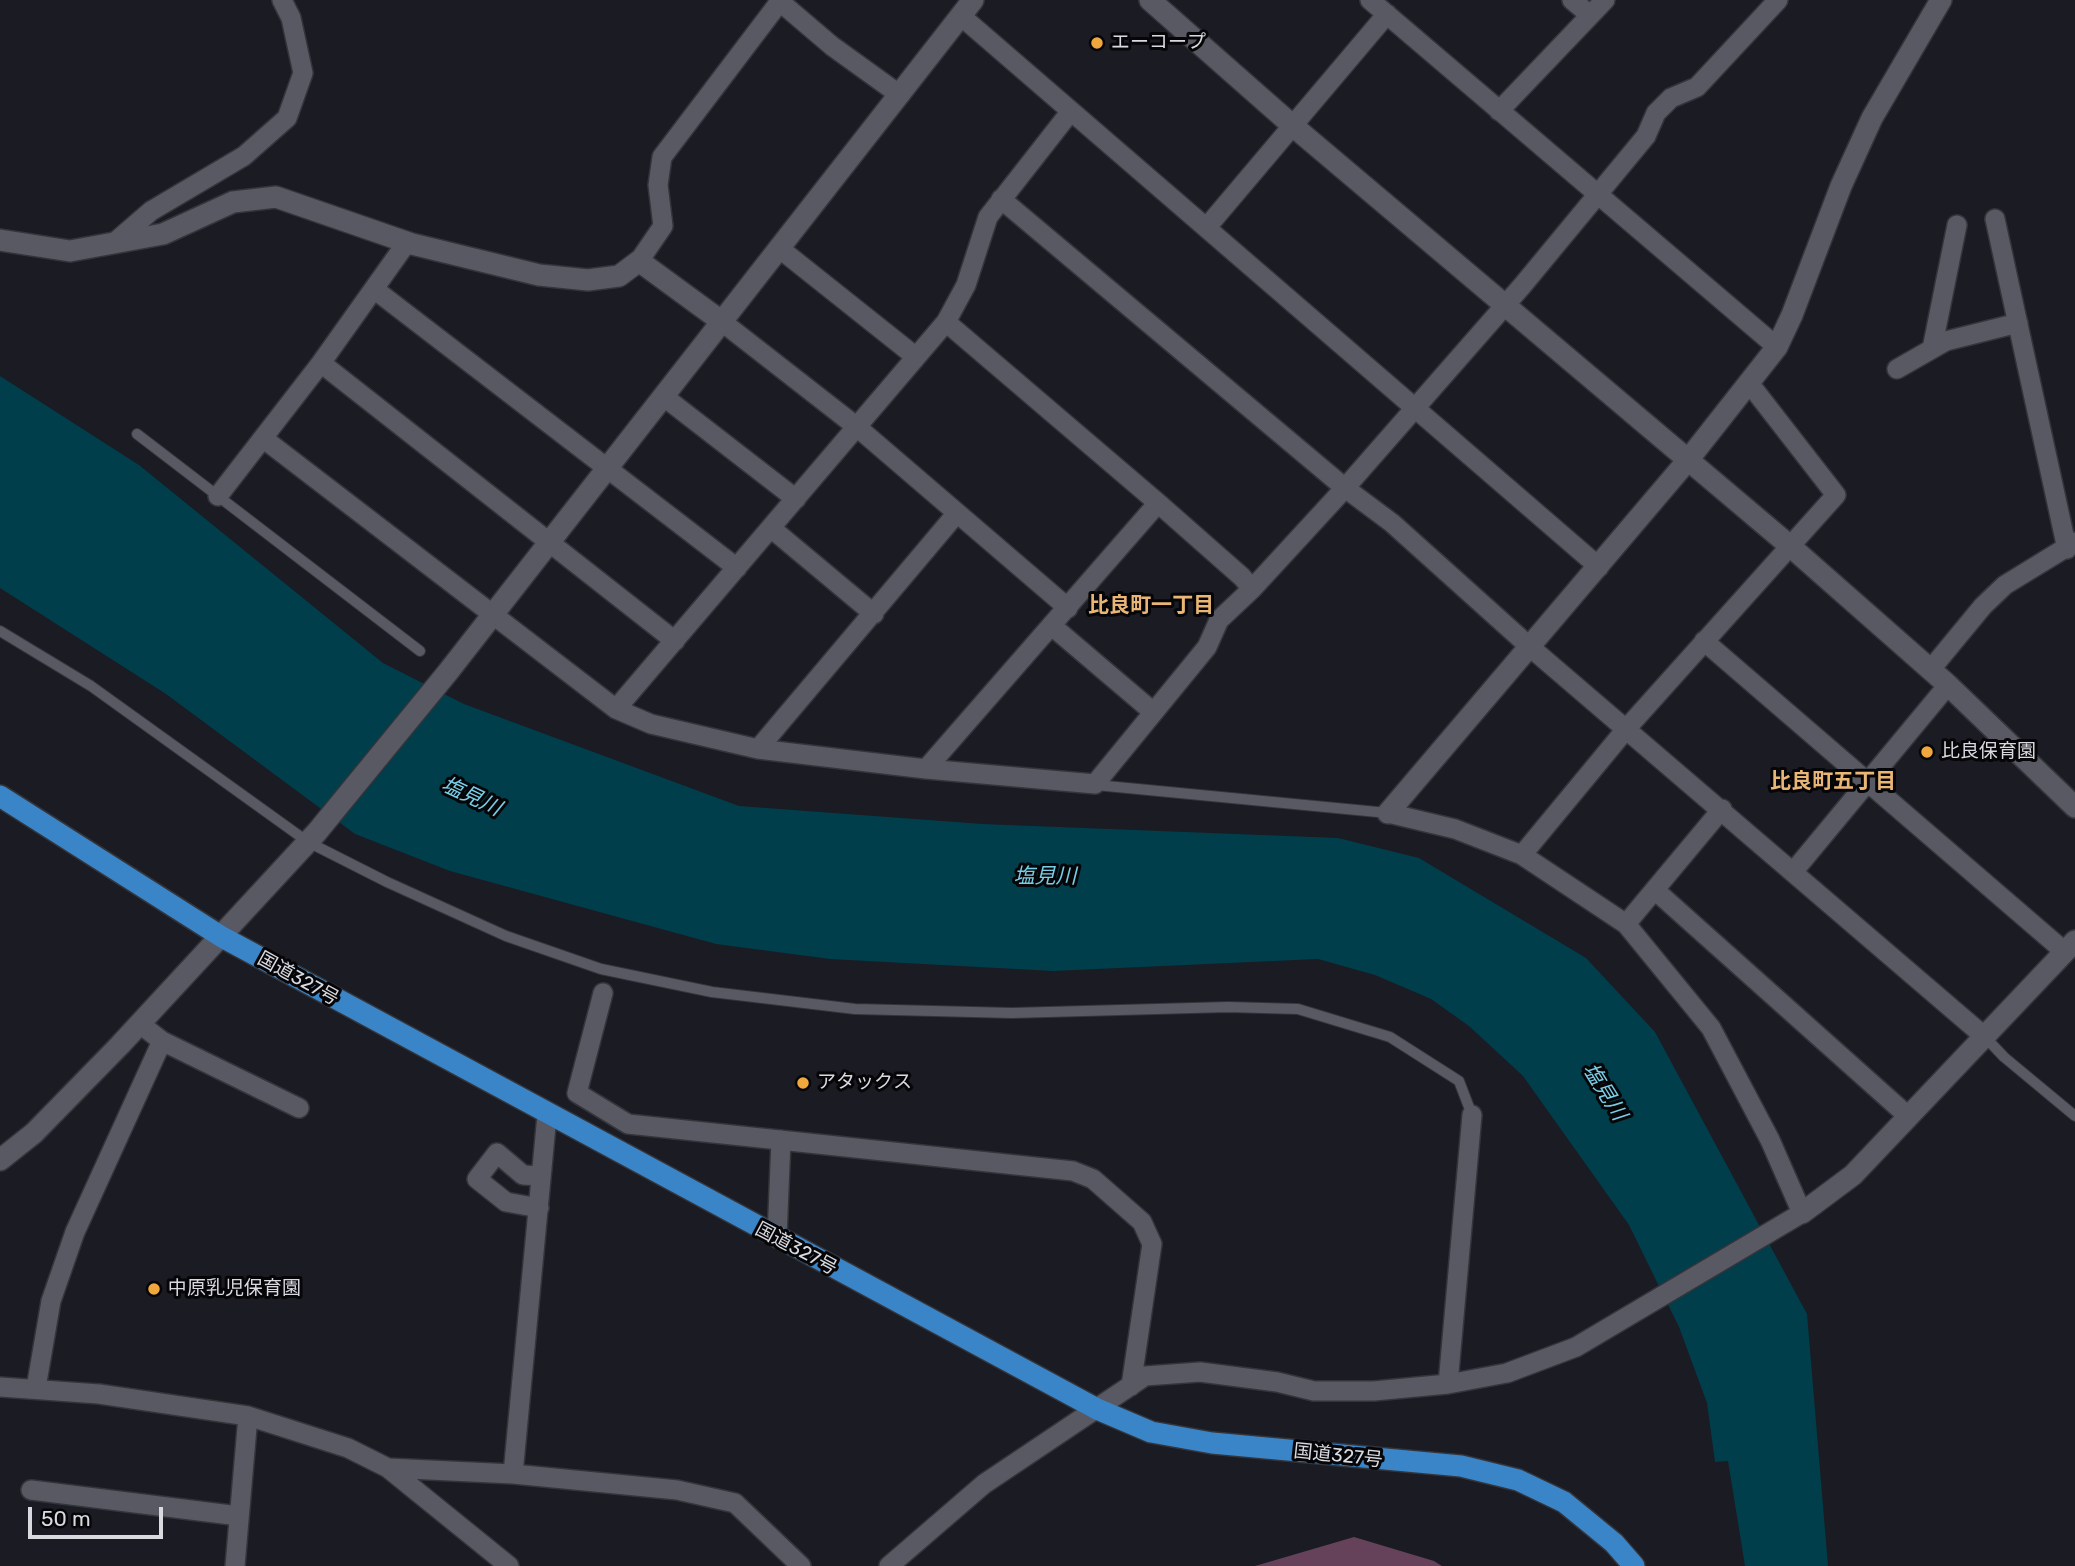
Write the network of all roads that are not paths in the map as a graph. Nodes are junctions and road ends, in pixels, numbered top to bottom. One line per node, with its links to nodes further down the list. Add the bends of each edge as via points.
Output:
1 (282, 0): 23 (street, via 291,18 303,73 287,118 244,156 151,211)
2 (1151, 0): 15 (street)
3 (1370, 0): 10 (street)
4 (1573, 0): 11 (street)
5 (1605, 0): 11 (street)
6 (1778, 0): 16 (street, via 1697,87 1671,98 1656,113 1646,136)
7 (1941, 0): 31 (street, via 1872,118)
8 (780, 1): 12 (street); 25 (street, via 662,157 658,185 663,226)
9 (967, 8): 12 (street); 13 (street)
10 (1387, 14): 14 (street); 15 (street)
11 (1590, 15): 14 (street)
12 (900, 95): 24 (street)
13 (1070, 111): 17 (street); 20 (street)
14 (1499, 111): 16 (street)
15 (1293, 126): 20 (street); 27 (street)
16 (1600, 194): 27 (street); 31 (street)
17 (1001, 199): 29 (street, via 988,217 966,285); 44 (street)
18 (1995, 219): 30 (street)
19 (1957, 225): 32 (street)
20 (1207, 227): 38 (street)
21 (0, 240): 23 (street, via 70,251)
22 (404, 241): 23 (street, via 276,197 233,202 163,234); 25 (street, via 538,275 588,280 619,276); 26 (street)
23 (114, 243)
24 (779, 248): 28 (street); 33 (street)
25 (639, 261): 28 (street)
26 (374, 289): 34 (street); 43 (street)
27 (1506, 303): 38 (street); 42 (street)
28 (722, 321): 37 (street); 39 (street)
29 (946, 322): 33 (street); 47 (street)
30 (2018, 323): 32 (street, via 1946,341); 52 (street)
31 (1777, 347): 36 (street)
32 (1932, 349): 35 (street)
33 (916, 358): 39 (street)
34 (321, 363): 41 (street); 50 (street)
35 (1897, 369)
36 (1749, 383): 42 (street); 51 (street, via 1836,495)
37 (663, 396): 43 (street); 46 (street)
38 (1415, 406): 44 (street); 53 (street)
39 (857, 428): 46 (street); 48 (street)
40 (137, 434): 45 (lane)
41 (264, 439): 45 (street); 57 (street)
42 (1688, 460): 51 (street); 53 (street)
43 (607, 468): 50 (street); 54 (street)
44 (1345, 488): 55 (street); 63 (street, via 1392,523)
45 (218, 496): 64 (lane)
46 (796, 499): 49 (street)
47 (1158, 503): 55 (street); 56 (street)
48 (957, 513): 56 (street); 58 (street)
49 (771, 528): 54 (street); 58 (street)
50 (548, 542): 57 (street); 61 (street)
51 (1790, 546): 62 (street); 65 (street)
52 (2071, 546): 65 (street, via 2004,585)
53 (1599, 567): 63 (street)
54 (737, 568): 61 (street)
55 (1252, 589): 68 (street, via 1219,620 1207,647)
56 (1068, 608): 59 (street)
57 (491, 614): 67 (street); 78 (street)
58 (874, 614): 70 (street)
59 (1052, 626): 68 (street); 71 (street)
60 (0, 631): 78 (lane)
61 (675, 641): 67 (street)
62 (1704, 641): 69 (street); 72 (street)
63 (1530, 647): 69 (street); 77 (street)
64 (420, 651)
65 (1931, 669): 66 (street)
66 (1948, 685): 72 (street); 75 (street)
67 (616, 709): 70 (street, via 651,724)
68 (1152, 711): 73 (street)
69 (1627, 728): 76 (street); 79 (street)
70 (758, 749): 71 (street)
71 (926, 769): 73 (street)
72 (1869, 783): 80 (street); 84 (street)
73 (1095, 785): 77 (lane)
74 (0, 796): 83 (highway, 国道327号)
75 (2075, 807)
76 (1722, 809): 80 (street); 81 (street)
77 (1388, 813): 79 (street, via 1455,829)
78 (313, 837): 83 (street); 91 (lane, via 387,882 506,936 621,976 855,1009 1297,1009 1390,1037 1459,1081)
79 (1522, 855): 82 (street)
80 (1793, 872): 87 (street)
81 (1656, 891): 82 (street); 93 (street)
82 (1626, 924): 98 (street, via 1711,1028 1770,1140)
83 (222, 937): 86 (street); 90 (highway, 国道327号)
84 (2070, 947): 87 (street)
85 (603, 993): 94 (street, via 577,1093 628,1124)
86 (140, 1024): 88 (street); 95 (street, via 34,1133)
87 (1985, 1037): 92 (lane); 93 (street)
88 (162, 1041): 89 (street); 103 (street, via 71,1244 51,1301)
89 (299, 1108)
90 (547, 1115): 96 (street); 99 (highway, 国道327号)
91 (1472, 1115): 100 (street)
92 (2075, 1116)
93 (1909, 1117): 98 (street, via 1853,1175)
94 (781, 1140): 99 (street); 101 (street, via 1073,1171 1093,1179 1142,1222 1152,1244)
95 (0, 1160)
96 (541, 1177): 97 (street); 97 (street, via 523,1175 497,1153 477,1179 506,1202)
97 (539, 1208): 107 (street)
98 (1802, 1213): 100 (street, via 1576,1347 1507,1373)
99 (777, 1238): 104 (highway, 国道327号)
100 (1448, 1384): 101 (street, via 1314,1391 1200,1372 1145,1376)
101 (1131, 1386): 104 (street)
102 (0, 1387): 103 (street)
103 (36, 1388): 105 (street, via 155,1400)
104 (1097, 1409): 113 (street, via 984,1484); 114 (highway, 国道327号, via 1151,1432 1212,1443 1461,1466 1518,1480 1564,1502 1614,1542)
105 (248, 1416): 106 (street, via 348,1448); 109 (street)
106 (388, 1468): 107 (street); 111 (street)
107 (513, 1474): 112 (street, via 677,1490 735,1503)
108 (31, 1490): 109 (street)
109 (239, 1516): 110 (street)
110 (235, 1566)
111 (509, 1566)
112 (800, 1566)
113 (889, 1566)
114 (1634, 1566)

